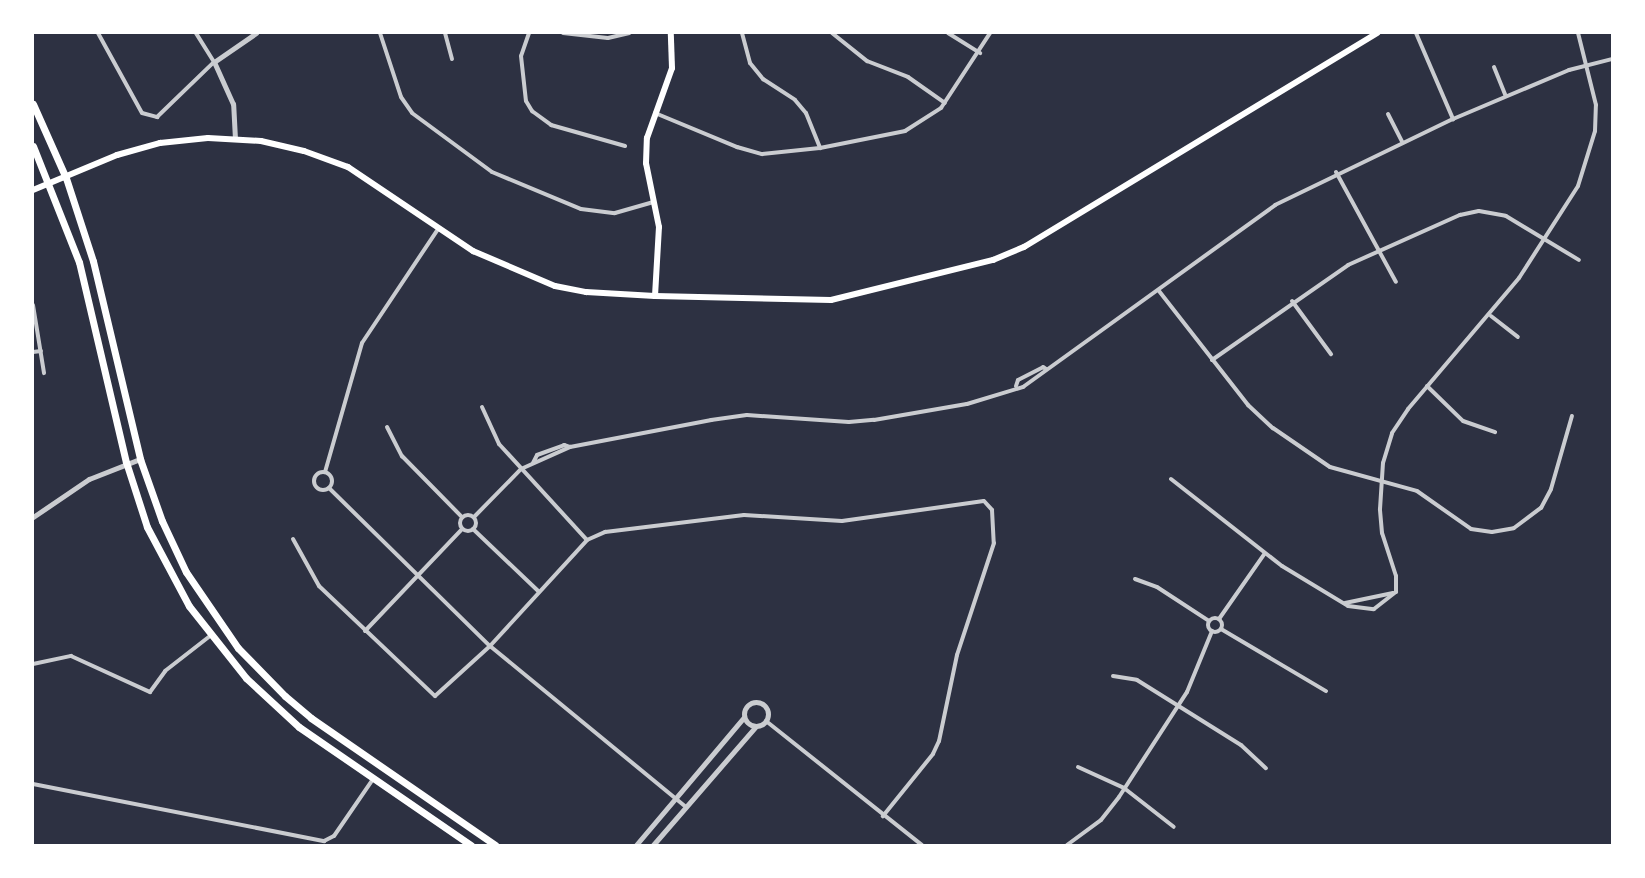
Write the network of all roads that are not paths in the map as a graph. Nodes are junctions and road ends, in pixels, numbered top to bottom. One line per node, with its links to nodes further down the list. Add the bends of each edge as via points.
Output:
1 (98, 33): 20 (street, via 142,113 151,117 163,114)
2 (196, 33): 20 (street)
3 (256, 33): 20 (street)
4 (380, 33): 38 (street, via 401,97 412,113 492,172 581,209 615,213)
5 (445, 33): 18 (street)
6 (529, 33): 32 (street, via 521,56 526,101 532,111 551,125)
7 (562, 33): 8 (street, via 608,38)
8 (629, 33)
9 (671, 33): 26 (main road, via 672,68)
10 (742, 33): 33 (street, via 750,63 763,79 795,100 806,113)
11 (832, 33): 24 (street, via 867,61 908,76)
12 (948, 33): 17 (street)
13 (990, 33): 17 (street)
14 (1377, 33): 45 (main road, via 1059,229 993,260 831,300)
15 (1416, 33): 28 (street)
16 (1578, 33): 21 (street)
17 (980, 53): 24 (street)
18 (452, 59)
19 (1612, 59): 21 (street)
20 (214, 62): 29 (street, via 233,104)
21 (1588, 65): 23 (street); 40 (street, via 1596,105 1595,131 1585,170)
22 (1494, 67): 23 (street)
23 (1506, 96): 28 (street)
24 (945, 103): 33 (street, via 905,131)
25 (33, 104): 35 (main road)
26 (654, 112): 33 (street, via 762,154); 38 (main road, via 646,163)
27 (1388, 114): 30 (street)
28 (1453, 119): 30 (street)
29 (235, 139): 35 (main road, via 160,143 117,155); 39 (main road, via 304,151 348,167)
30 (1402, 142): 34 (street)
31 (33, 146): 36 (main road)
32 (624, 146)
33 (820, 148)
34 (1336, 172): 41 (street); 44 (street, via 1246,223)
35 (66, 178): 36 (main road); 63 (main road, via 93,261)
36 (49, 183): 37 (main road); 64 (main road, via 79,262)
37 (33, 190)
38 (654, 202): 45 (main road, via 660,253)
39 (439, 227): 45 (main road, via 484,257 534,279 586,292); 67 (street, via 362,343)
40 (1545, 240): 41 (street, via 1506,216 1479,211 1460,215); 42 (street); 48 (street)
41 (1378, 250): 43 (street); 46 (street)
42 (1579, 260)
43 (1396, 282)
44 (1159, 291): 53 (street); 60 (street, via 1046,369 1018,380 1016,386 967,404 849,422 747,416)
45 (655, 296)
46 (1292, 301): 52 (street); 53 (street)
47 (33, 305): 50 (street)
48 (1491, 316): 49 (street); 55 (street)
49 (1518, 337)
50 (41, 351): 51 (street); 54 (street)
51 (33, 352)
52 (1331, 354)
53 (1212, 360): 69 (street, via 1248,405 1310,456 1348,475)
54 (44, 373)
55 (1426, 386): 59 (street, via 1463,421); 69 (street, via 1392,433)
56 (482, 407): 66 (street, via 499,444)
57 (1572, 416): 69 (street, via 1547,497 1532,517 1514,528 1492,532 1471,529 1417,491)
58 (387, 427): 72 (street, via 402,456)
59 (1495, 432)
60 (570, 447): 61 (street, via 564,444); 62 (street)
61 (551, 450): 62 (street); 65 (street, via 537,455)
62 (554, 457): 65 (street)
63 (140, 459): 64 (street); 110 (main road, via 186,572 219,623 256,669 311,718)
64 (126, 462): 71 (street, via 89,479); 91 (main road, via 151,535 178,588)
65 (533, 463): 66 (street)
66 (521, 470): 73 (street); 77 (street)
67 (325, 472): 70 (street, via 332,478); 70 (street, via 317,475 314,483 319,490)
68 (1171, 479): 78 (street)
69 (1381, 482): 82 (street, via 1382,533 1396,576)
70 (329, 488): 79 (street)
71 (33, 517)
72 (462, 517): 73 (street); 74 (street)
73 (474, 517): 75 (street)
74 (462, 529): 75 (street); 79 (street)
75 (474, 529): 81 (street)
76 (293, 539): 89 (street, via 319,586)
77 (587, 540): 81 (street); 107 (street, via 618,529 712,517 842,521 978,500 992,510 994,543 957,655 939,741)
78 (1265, 553): 84 (street, via 1307,584); 86 (street)
79 (416, 576): 89 (street); 92 (street)
80 (1135, 579): 87 (street, via 1157,587)
81 (538, 591): 92 (street)
82 (1396, 592): 83 (street); 85 (street, via 1383,605)
83 (1361, 601): 84 (street); 85 (street)
84 (1344, 603): 85 (street)
85 (1363, 609)
86 (1219, 619): 87 (street); 88 (street)
87 (1209, 621): 90 (street)
88 (1221, 629): 90 (street); 95 (street)
89 (365, 631): 92 (street, via 435,696)
90 (1212, 632): 96 (street)
91 (210, 636): 93 (street, via 165,671 150,692 71,656); 102 (main road, via 275,706)
92 (490, 645): 105 (street)
93 (33, 664)
94 (1113, 676): 96 (street, via 1137,680)
95 (1326, 691)
96 (1178, 706): 101 (street, via 1241,745); 104 (street)
97 (744, 717): 98 (street, via 747,706 759,702 768,710); 99 (street); 105 (street)
98 (766, 722): 99 (street); 107 (street)
99 (756, 726): 106 (street)
100 (1078, 766): 104 (street)
101 (1266, 768)
102 (373, 779): 103 (street, via 334,837 324,841); 109 (main road)
103 (33, 784)
104 (1124, 788): 108 (street); 114 (street, via 1101,820)
105 (674, 798): 106 (street); 111 (street)
106 (685, 807): 112 (street)
107 (883, 816): 113 (street)
108 (1173, 827)
109 (471, 845)
110 (495, 845)
111 (636, 845)
112 (652, 845)
113 (922, 845)
114 (1067, 845)

